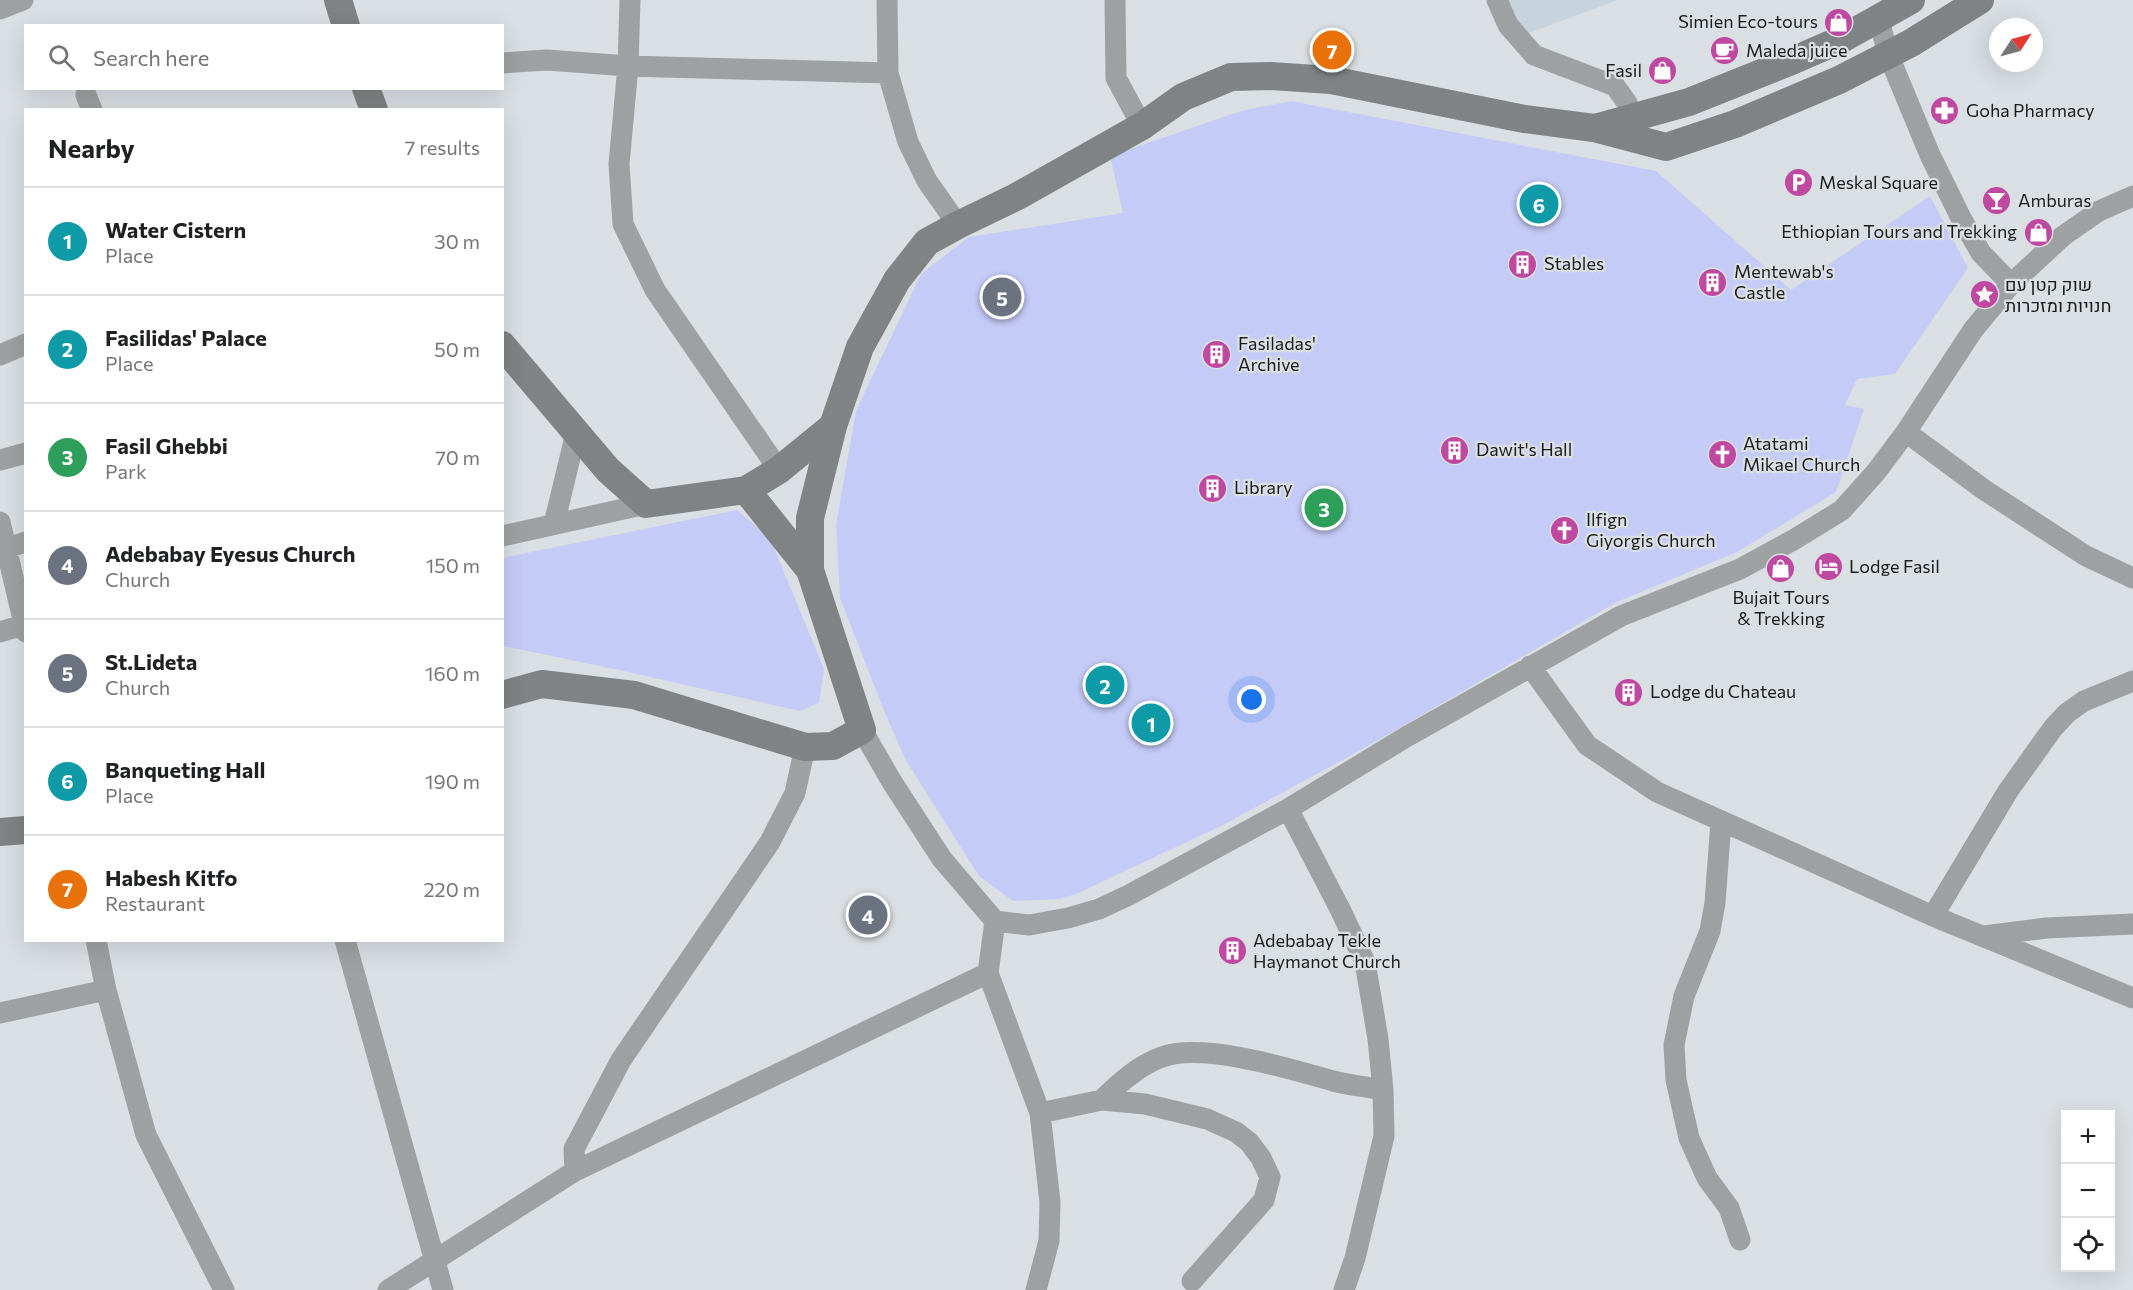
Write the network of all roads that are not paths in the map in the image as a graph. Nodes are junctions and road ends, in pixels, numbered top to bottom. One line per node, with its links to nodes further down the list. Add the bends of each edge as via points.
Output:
1 (23, 0): 10 (street)
2 (338, 0): 12 (street)
3 (630, 0): 15 (street)
4 (887, 0): 16 (street)
5 (1115, 0): 21 (street, via 1116,78)
6 (1497, 0): 22 (street, via 1508,25 1534,55 1615,86 1627,103)
7 (1911, 0): 11 (street)
8 (1980, 0): 9 (street)
9 (1951, 8): 13 (street, via 1911,43)
10 (0, 9)
11 (1879, 20): 13 (street); 17 (street)
12 (345, 24)
13 (1888, 54): 20 (street, via 1839,80); 25 (street, via 1930,156 1961,218 1981,253)
14 (504, 63): 15 (street, via 547,60)
15 (628, 66): 16 (street); 34 (street, via 619,164 623,224 655,290)
16 (888, 73): 24 (street, via 908,142 927,181)
17 (1722, 88): 20 (street); 22 (street)
18 (367, 90): 19 (street)
19 (373, 108)
20 (1735, 124): 22 (street, via 1666,147)
21 (1142, 126): 22 (street, via 1183,97 1231,77 1270,75 1331,80 1524,119); 24 (street, via 1016,198)
22 (1633, 129)
23 (2133, 196): 25 (street, via 2099,211 2063,236)
24 (958, 225): 29 (street, via 927,242 897,280 860,347)
25 (2011, 284): 30 (street, via 1974,330)
26 (24, 345): 28 (street)
27 (504, 347): 31 (street)
28 (0, 355)
29 (833, 426): 34 (street); 41 (street, via 810,518)
30 (1906, 432): 42 (street, via 2058,538); 46 (street, via 1842,510 1795,540 1740,569 1621,616)
31 (576, 434): 36 (street); 38 (street)
32 (24, 454): 33 (street)
33 (0, 460)
34 (779, 470): 35 (street)
35 (746, 490): 36 (street); 41 (street)
36 (646, 504): 38 (street)
37 (0, 522): 40 (street)
38 (554, 524): 39 (street)
39 (504, 536)
40 (16, 545): 43 (street)
41 (810, 570): 49 (street)
42 (2133, 578)
43 (24, 618)
44 (24, 627): 45 (street)
45 (0, 632)
46 (1530, 666): 51 (street); 52 (street, via 1587,745 1657,792)
47 (2133, 681): 55 (street, via 2084,701 2053,728 2008,791)
48 (504, 694): 50 (street, via 542,684 634,694)
49 (862, 730): 50 (street, via 833,746); 56 (street, via 942,860)
50 (805, 747): 68 (street, via 795,793 770,842 621,1060 574,1149)
51 (1288, 809): 56 (street, via 1100,909 1029,924); 65 (street, via 1365,962)
52 (1721, 821): 55 (street); 69 (street, via 1710,931 1684,996 1674,1045 1676,1080 1689,1138 1707,1178 1729,1208)
53 (24, 830): 54 (street)
54 (0, 832)
55 (1933, 916): 58 (street)
56 (995, 921): 61 (street)
57 (2133, 924): 58 (street)
58 (1982, 936): 63 (street)
59 (96, 942): 62 (street)
60 (346, 942): 70 (street)
61 (988, 973): 67 (street); 68 (street)
62 (106, 990): 64 (street); 72 (street, via 146,1135)
63 (2133, 998)
64 (0, 1013)
65 (1383, 1090): 66 (street, via 1270,1063 1189,1053 1162,1056 1119,1083); 76 (street, via 1384,1136)
66 (1102, 1100): 67 (street); 71 (street, via 1171,1109 1207,1119 1236,1132 1261,1158 1270,1177 1264,1200)
67 (1040, 1113): 75 (street, via 1050,1202 1048,1241)
68 (575, 1171): 70 (street)
69 (1740, 1240)
70 (434, 1262): 73 (street); 74 (street)
71 (1192, 1281)
72 (224, 1290)
73 (388, 1290)
74 (443, 1290)
75 (1036, 1290)
76 (1344, 1290)

